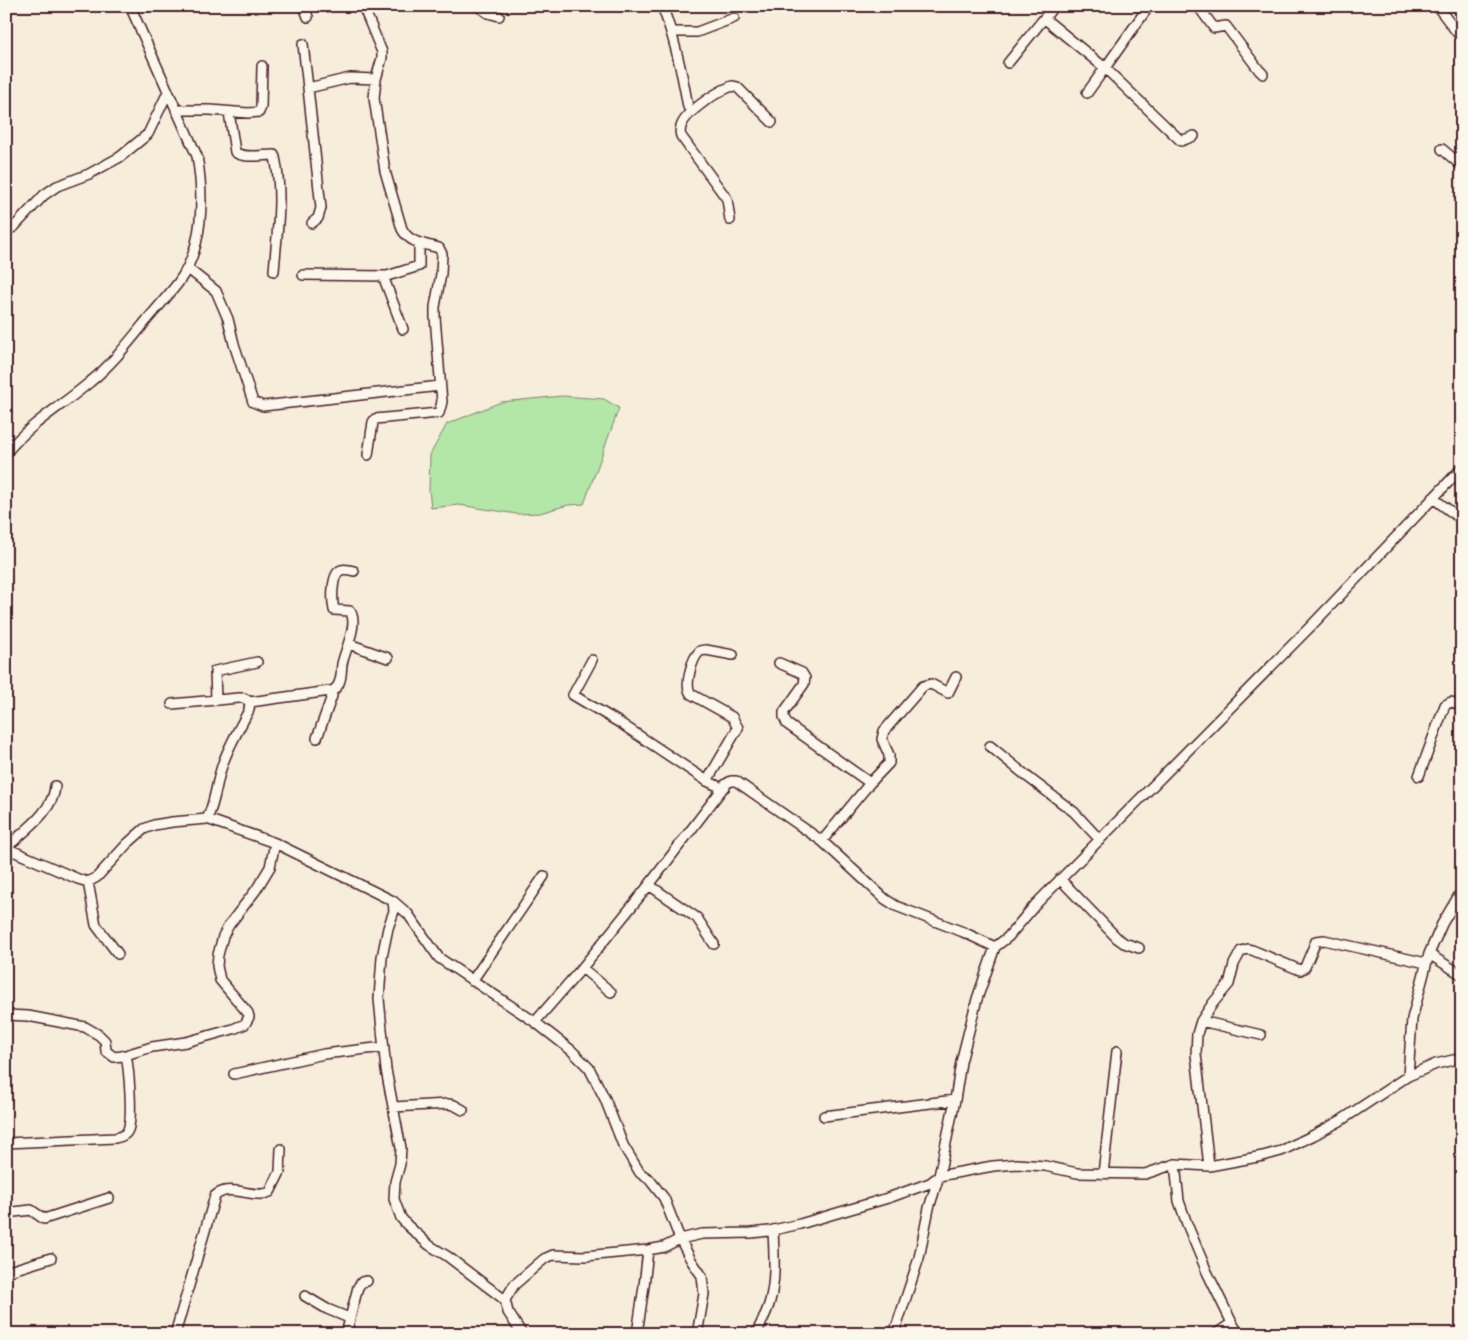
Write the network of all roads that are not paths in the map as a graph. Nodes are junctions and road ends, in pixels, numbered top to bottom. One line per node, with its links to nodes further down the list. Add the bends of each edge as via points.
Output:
1 (130, 6): 23 (street)
2 (304, 6): 10 (street)
3 (363, 6): 21 (street, via 382,52)
4 (478, 6): 11 (street, via 488,14)
5 (662, 6): 14 (street)
6 (1054, 6): 13 (street)
7 (1149, 6): 19 (street)
8 (1198, 6): 20 (street, via 1214,28 1226,26)
9 (1437, 6): 15 (street)
10 (308, 16)
11 (499, 16)
12 (734, 18): 14 (street, via 697,32)
13 (1045, 19): 17 (street); 19 (street)
14 (672, 32): 25 (street, via 688,106)
15 (1462, 39)
16 (303, 44): 22 (street)
17 (1008, 63)
18 (262, 66): 27 (street, via 259,112)
19 (1105, 68): 24 (street); 29 (street, via 1182,141)
20 (1264, 74)
21 (376, 79): 22 (street, via 350,78); 35 (street, via 374,98 388,184 405,235)
22 (308, 88): 33 (street, via 321,208 318,218)
23 (168, 92): 26 (street); 34 (street, via 148,134 120,158 44,195 14,227)
24 (1088, 93)
25 (692, 109): 28 (street, via 732,86 737,87); 32 (street, via 680,132 727,199)
26 (176, 110): 27 (street); 36 (street, via 197,156 201,179 202,214)
27 (229, 112): 37 (street, via 235,152 244,156 275,157 279,196)
28 (772, 122)
29 (1194, 136)
30 (1442, 149): 31 (street)
31 (1462, 166)
32 (730, 220)
33 (312, 223)
34 (6, 231)
35 (420, 244): 39 (street, via 419,266); 41 (street, via 439,248 442,254 435,307)
36 (187, 268): 41 (street, via 216,292 228,319 253,402 258,405); 42 (street, via 179,283 106,368 34,425)
37 (274, 271)
38 (303, 275): 39 (street)
39 (383, 276): 40 (street)
40 (403, 329)
41 (440, 386): 43 (street, via 442,402 439,413 375,419)
42 (6, 452)
43 (368, 455)
44 (1462, 468): 45 (street)
45 (1433, 498): 46 (street); 69 (street)
46 (1462, 520)
47 (354, 571): 48 (street, via 339,571 332,598 334,610 352,613)
48 (349, 644): 50 (street); 55 (street, via 340,682)
49 (732, 655): 63 (street, via 700,651 687,683 690,694 732,716 738,728)
50 (388, 658)
51 (592, 660): 63 (street, via 573,695)
52 (257, 662): 56 (street, via 216,671)
53 (778, 663): 64 (street, via 802,673 805,678 784,712 787,724)
54 (956, 677): 64 (street, via 948,693 931,684 923,686 884,731 882,739 890,760)
55 (331, 692): 57 (street); 60 (street)
56 (216, 700): 57 (street, via 244,698); 58 (street)
57 (250, 702): 67 (street, via 222,766)
58 (172, 704)
59 (1462, 705): 62 (street, via 1451,702 1446,705)
60 (317, 738)
61 (990, 746): 69 (street, via 1074,812)
62 (1419, 776)
63 (707, 781): 66 (street)
64 (870, 783): 68 (street)
65 (55, 786): 71 (street, via 45,811)
66 (725, 787): 68 (street, via 728,782 736,781); 75 (street)
67 (207, 819): 70 (street); 74 (street, via 172,822 144,829 97,877)
68 (822, 840): 79 (street, via 896,906)
69 (1100, 840): 73 (street)
70 (275, 843): 77 (street); 93 (street, via 270,867 229,925 218,955 220,980 248,1013 247,1022 233,1030)
71 (6, 848): 74 (street)
72 (544, 876): 85 (street)
73 (1060, 879): 79 (street); 80 (street, via 1117,938)
74 (88, 882): 81 (street, via 96,925)
75 (649, 885): 78 (street, via 697,918); 83 (street)
76 (1462, 890): 82 (street, via 1438,931)
77 (394, 901): 85 (street, via 408,914 440,958); 91 (street, via 380,971 379,1012)
78 (714, 944)
79 (995, 947): 97 (street, via 968,1030)
80 (1140, 948)
81 (118, 954)
82 (1428, 959): 84 (street); 88 (street, via 1319,940 1300,970 1244,949 1234,964 1229,984); 96 (street, via 1412,1019)
83 (582, 968): 86 (street); 89 (street)
84 (1462, 975)
85 (472, 981): 89 (street)
86 (612, 992)
87 (6, 1015): 93 (street, via 28,1016 85,1028 99,1034 110,1055)
88 (1200, 1021): 90 (street); 104 (street, via 1196,1054)
89 (535, 1022): 110 (street, via 590,1068 623,1145 640,1173 664,1198)
90 (1261, 1035)
91 (384, 1047): 95 (street, via 324,1054); 98 (street)
92 (1117, 1051): 105 (street)
93 (126, 1055): 101 (street, via 130,1087 128,1129 124,1135)
94 (1462, 1058): 96 (street, via 1436,1064)
95 (234, 1074)
96 (1408, 1076): 104 (street, via 1340,1121 1297,1144 1263,1156)
97 (955, 1100): 100 (street); 106 (street)
98 (393, 1107): 99 (street, via 448,1104); 116 (street, via 401,1148 394,1199 401,1218 429,1245)
99 (463, 1110)
100 (824, 1116)
101 (6, 1144)
102 (281, 1149): 120 (street, via 280,1172 270,1192 232,1191 215,1196)
103 (1175, 1164): 104 (street); 105 (street, via 1145,1174); 118 (street, via 1179,1201 1187,1224)
104 (1209, 1166)
105 (1103, 1174): 106 (street, via 1017,1164)
106 (939, 1176): 109 (street, via 930,1183 888,1198); 125 (street, via 916,1266)
107 (110, 1198): 108 (street, via 44,1219 32,1210)
108 (6, 1213)
109 (774, 1230): 110 (street, via 751,1234 702,1234); 124 (street, via 770,1300)
110 (680, 1239): 111 (street); 119 (street, via 704,1284)
111 (648, 1250): 116 (street, via 550,1256 514,1285); 123 (street)
112 (50, 1258): 113 (street)
113 (6, 1272)
114 (367, 1281): 117 (street, via 359,1285)
115 (305, 1296): 117 (street)
116 (505, 1300): 122 (street, via 508,1312)
117 (349, 1318): 121 (street)
118 (1232, 1323): 126 (street); 127 (street)
119 (698, 1329)
120 (175, 1334)
121 (346, 1334)
122 (522, 1334)
123 (637, 1334)
124 (756, 1334)
125 (894, 1334)
126 (1216, 1334)
127 (1239, 1334)

